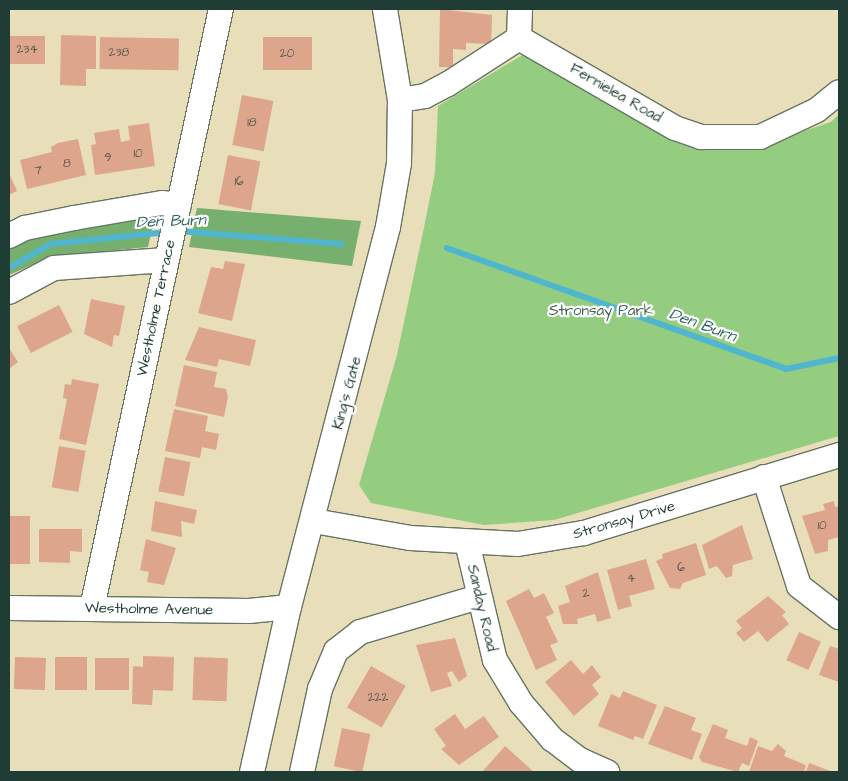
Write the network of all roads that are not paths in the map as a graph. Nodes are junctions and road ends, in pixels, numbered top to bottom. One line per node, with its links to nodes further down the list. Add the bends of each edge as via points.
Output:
1 (221, 9): 7 (street, Westholme Terrace)
2 (384, 9): 6 (street, King's Gate)
3 (520, 9): 4 (street)
4 (519, 38): 5 (street, Fernielea Road, via 668,123 701,137 760,137 816,110); 6 (street, via 425,96)
5 (839, 92)
6 (400, 100): 13 (street, King's Gate, via 399,163 385,245)
7 (178, 208): 8 (street, via 162,203 25,228); 9 (street, Westholme Terrace)
8 (9, 236)
9 (167, 255): 10 (street, via 54,268); 18 (street, Westholme Terrace)
10 (9, 292)
11 (839, 455): 12 (street, Stronsay Drive)
12 (764, 477): 14 (street, Stronsay Drive, via 584,533 518,544); 19 (street, via 799,586)
13 (314, 521): 14 (street, Stronsay Drive, via 410,538); 16 (street, King's Gate)
14 (468, 542): 15 (street, Sanday Road)
15 (478, 597): 21 (street, via 360,632 336,651 320,689); 22 (street, Sanday Road, via 495,660 521,703 552,739 580,760)
16 (289, 607): 18 (street, Westholme Avenue, via 249,611); 20 (street, King's Gate)
17 (9, 608): 18 (street, Westholme Avenue)
18 (92, 608)
19 (839, 618)
20 (252, 772)
21 (302, 772)
22 (607, 772)

